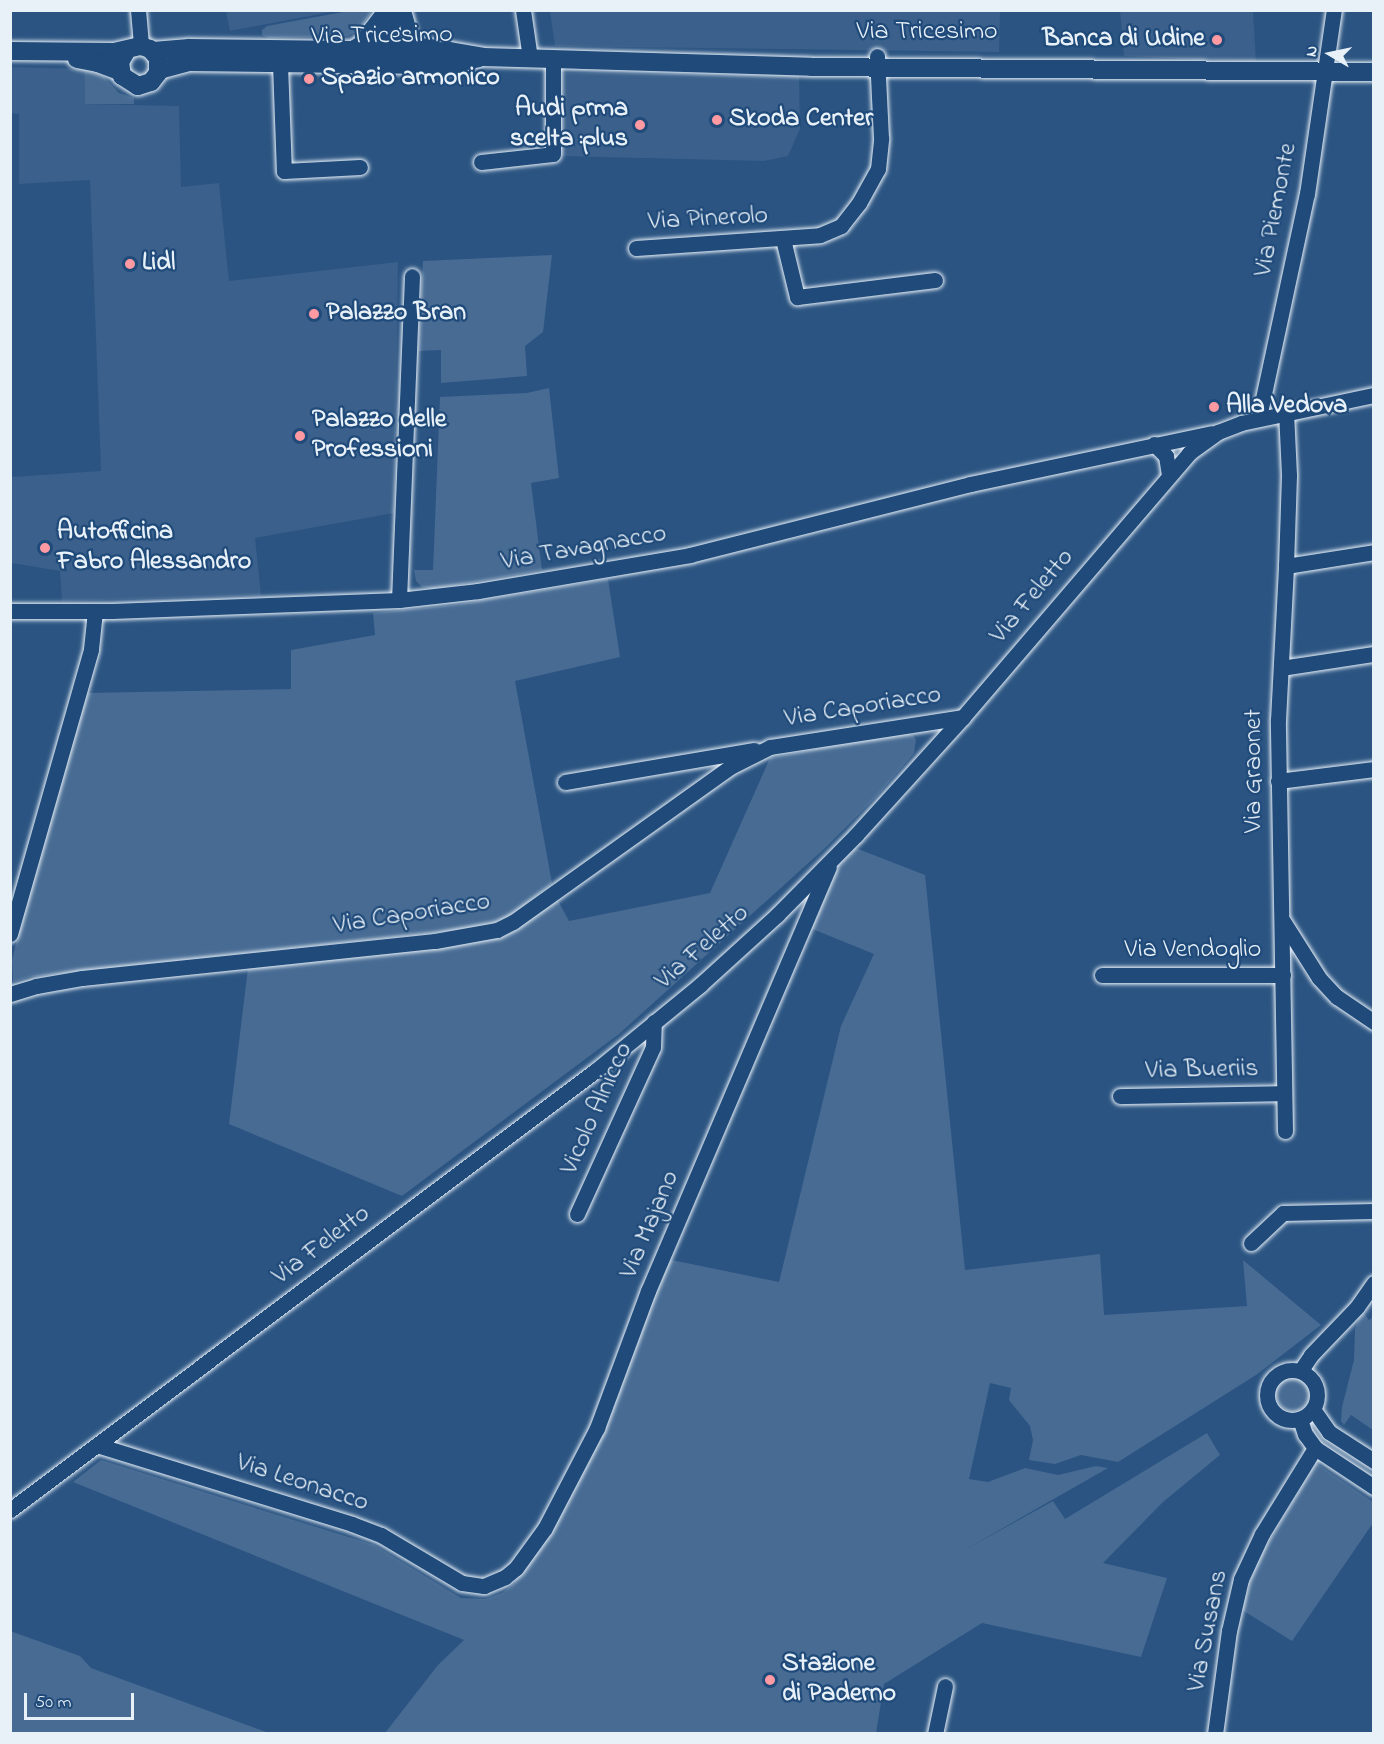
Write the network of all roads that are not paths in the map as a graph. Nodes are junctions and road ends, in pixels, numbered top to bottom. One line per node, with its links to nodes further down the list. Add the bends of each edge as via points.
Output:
1 (138, 10): 6 (street)
2 (385, 10): 7 (street, via 359,44)
3 (403, 10): 8 (street); 10 (street, via 415,44 447,46)
4 (523, 10): 11 (street)
5 (1334, 10): 17 (street, Via Piemonte)
6 (141, 49): 7 (main road, Via Tricesimo); 9 (main road, Via Tricesimo); 15 (main road, via 158,58); 16 (main road, via 120,62)
7 (346, 51): 8 (main road, Via Tricesimo)
8 (373, 51): 10 (main road, Via Tricesimo); 14 (street, Via Tricesimo, via 360,61)
9 (10, 52): 16 (main road, Via Tricesimo, via 88,60)
10 (474, 55): 11 (main road, Via Tricesimo); 14 (main road, Via Tricesimo, via 449,65)
11 (530, 58): 12 (main road, Via Tricesimo)
12 (553, 59): 13 (main road, Via Tricesimo, via 782,66); 19 (street, via 553,154)
13 (877, 62): 17 (main road, Via Tricesimo); 21 (street, Via Pinerolo, via 880,153 870,186 847,220 834,231)
14 (280, 64): 15 (main road, Via Tricesimo, via 189,62); 20 (street, Via Tricesimo, via 284,171)
15 (159, 70): 16 (main road, Via Tricesimo, via 154,80 141,86 127,81)
16 (121, 72)
17 (1324, 72): 18 (main road, Via Tricesimo); 27 (street, Via Piemonte, via 1307,194)
18 (1374, 72)
19 (481, 162)
20 (360, 167)
21 (783, 239): 22 (street, Via Pinerolo); 24 (street, Via Pinerolo, via 797,297)
22 (636, 248)
23 (412, 276): 33 (street)
24 (935, 280)
25 (1374, 395): 26 (street, Via Feletto)
26 (1286, 411): 27 (street, Via Feletto); 32 (street, Via Graonet)
27 (1259, 417): 28 (street, Via Feletto)
28 (1218, 432): 29 (street, Via Tavagnacco); 30 (street, Via Feletto)
29 (1154, 444): 30 (street, via 1166,456); 33 (street, Via Tavagnacco, via 970,484 690,555 478,591)
30 (1169, 474): 38 (street, Via Feletto)
31 (1374, 552): 32 (street)
32 (1286, 566): 37 (street, Via Graonet)
33 (399, 600): 35 (street, Via Tavagnacco)
34 (10, 610): 35 (street, Via Tavagnacco)
35 (95, 611): 45 (street, via 91,649)
36 (1374, 654): 37 (street)
37 (1281, 668): 41 (street, Via Graonet)
38 (963, 717): 39 (street, Via Caporiacco); 43 (street, Via Feletto)
39 (770, 747): 42 (street, Via Caporiacco); 48 (street, Via Caporiacco, via 730,767 497,930 435,941 82,978)
40 (1374, 770): 41 (street)
41 (1278, 781): 44 (street, Via Graonet)
42 (565, 782)
43 (832, 859): 49 (street, Via Feletto, via 777,915); 66 (street, Via Majano, via 648,1291 583,1457 531,1548 505,1577)
44 (1282, 918): 47 (street, Via Graonet); 50 (street, via 1319,978 1337,997)
45 (10, 934)
46 (1102, 975): 47 (street, Via Vendoglio)
47 (1283, 975): 51 (street, Via Graonet)
48 (10, 994)
49 (654, 1022): 55 (street, Vicolo Alnicco, via 653,1047); 61 (street, Via Feletto, via 595,1071)
50 (1374, 1022)
51 (1284, 1093): 52 (street, Via Bueriis); 53 (street, Via Graonet)
52 (1120, 1096)
53 (1285, 1131)
54 (1374, 1211): 56 (street, via 1283,1213)
55 (577, 1214)
56 (1251, 1243)
57 (1374, 1283): 58 (street)
58 (1300, 1370): 59 (street, via 1316,1385); 60 (street, via 1277,1374 1266,1394 1277,1415)
59 (1313, 1409): 60 (street); 63 (street, via 1329,1431)
60 (1300, 1419): 62 (street)
61 (97, 1445): 65 (street, Via Feletto); 66 (street, Via Leonacco, via 352,1524 381,1535 462,1583)
62 (1315, 1448): 64 (street); 69 (street, Via Susans, via 1262,1534 1241,1579 1229,1631)
63 (1374, 1461)
64 (1374, 1487)
65 (10, 1510)
66 (484, 1586)
67 (945, 1686): 68 (street)
68 (935, 1734)
69 (1215, 1734)

